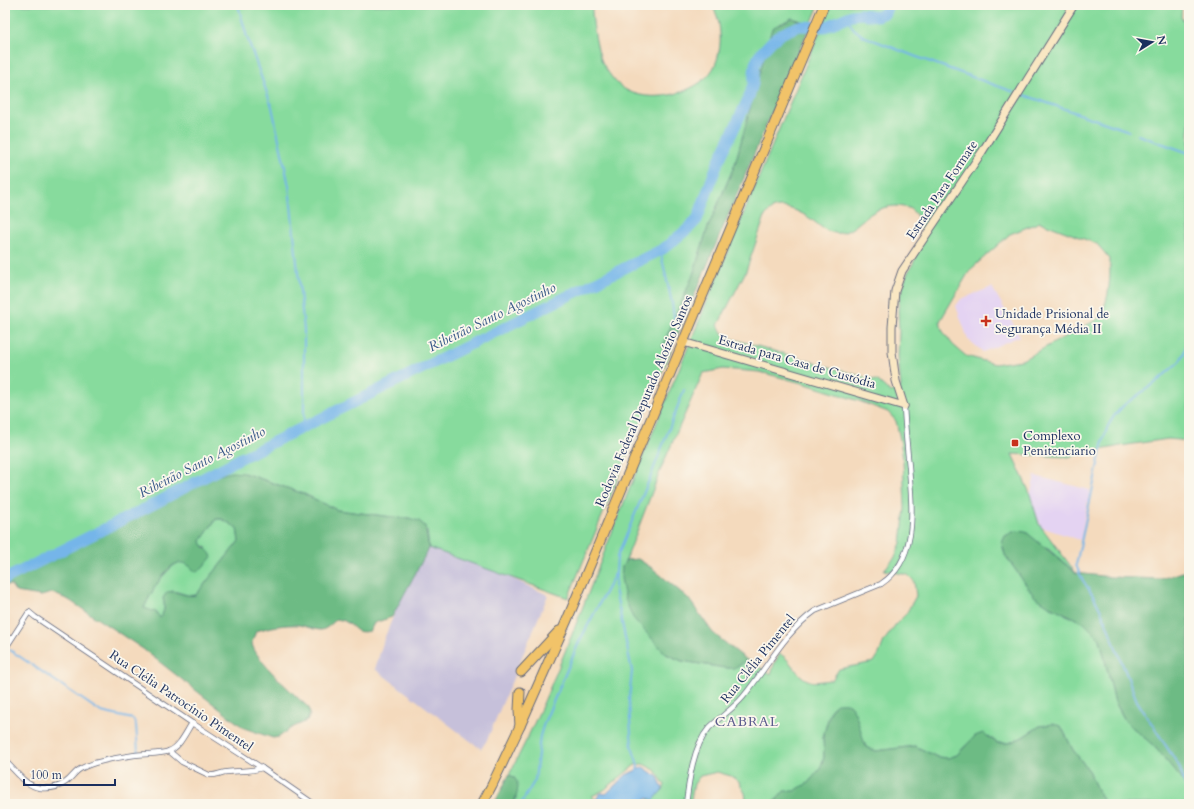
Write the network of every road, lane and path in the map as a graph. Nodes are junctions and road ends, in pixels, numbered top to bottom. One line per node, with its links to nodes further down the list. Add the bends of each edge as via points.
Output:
1 (824, 5): 3 (highway, Rodovia Federal Deputado Aloízio Santos)
2 (1074, 5): 4 (street, Estrada Para Formate, via 982,152 902,271 895,291 892,352 896,382)
3 (683, 342): 4 (street, Estrada para Casa de Custódia); 5 (highway, Rodovia Federal Deputado Aloízio Santos)
4 (904, 406): 16 (street, Rua Clélia Pimentel, via 912,526 898,569 881,584 815,611 792,631 743,697 710,727 699,742)
5 (567, 620): 7 (highway); 10 (highway, Rodovia Federal Deputado Aloízio Santos)
6 (5, 649): 9 (street, Rua Clélia Patrocínio Pimentel, via 29,612)
7 (521, 672)
8 (520, 692): 10 (highway)
9 (192, 723): 11 (street, via 179,742); 13 (street, Rua Clélia Patrocínio Pimentel)
10 (520, 726): 15 (highway, Rodovia Federal Deputado Aloízio Santos)
11 (169, 751): 12 (street, via 93,764 82,768 67,782 46,788 25,782); 13 (street, via 178,760 214,776 225,772)
12 (5, 761)
13 (262, 768): 14 (street, Rua Clélia Patrocínio Pimentel)
14 (314, 804)
15 (482, 804)
16 (686, 804)

